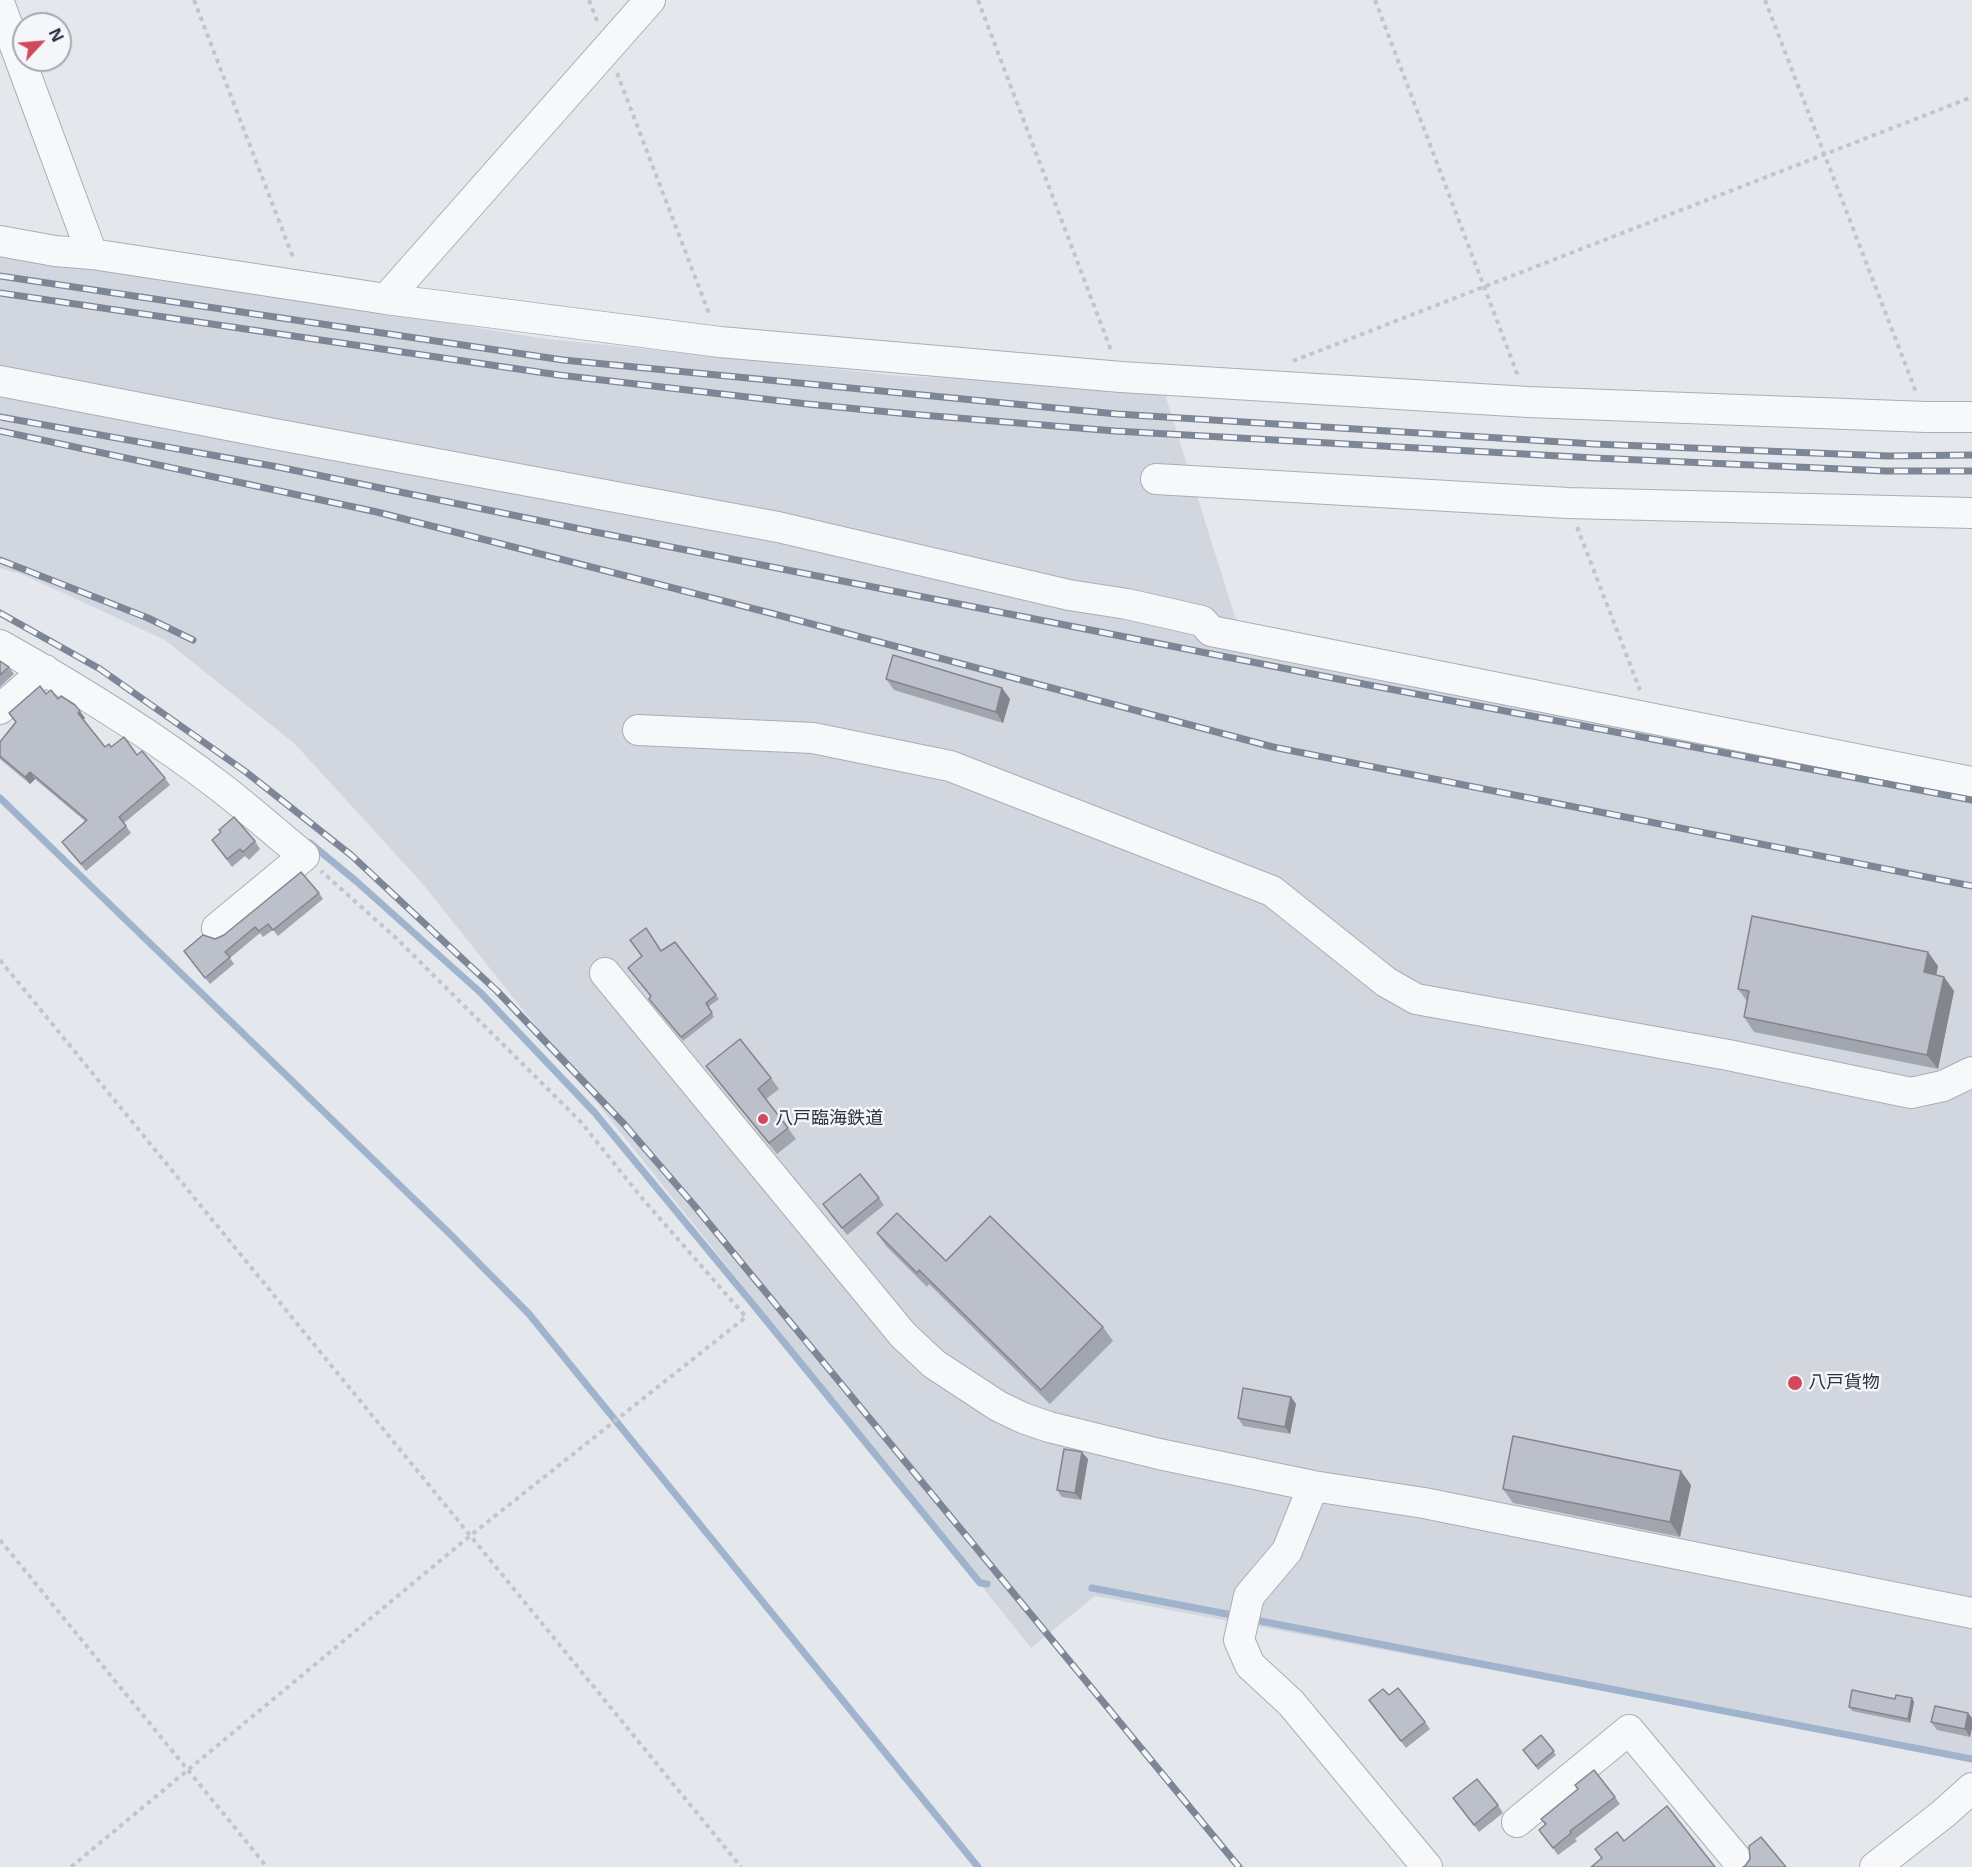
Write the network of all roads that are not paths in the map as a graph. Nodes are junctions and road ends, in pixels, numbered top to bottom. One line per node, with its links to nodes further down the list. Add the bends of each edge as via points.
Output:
1 (650, 0): 5 (street)
2 (0, 6): 4 (street)
3 (0, 241): 4 (street)
4 (92, 254): 5 (street)
5 (386, 299): 7 (street, via 720,342 1121,377 1528,402)
6 (0, 381): 14 (street, via 778,527 1069,595 1202,621 1211,631)
7 (1972, 417)
8 (1156, 479): 9 (street, via 1568,504)
9 (1972, 513)
10 (0, 645): 11 (street)
11 (45, 670): 12 (street); 15 (street, via 152,737 304,856)
12 (0, 709)
13 (638, 730): 17 (street, via 813,738 950,766 1272,891 1386,982 1416,999 1728,1055 1911,1093 1943,1086)
14 (1972, 782)
15 (217, 928)
16 (605, 973): 18 (street, via 903,1335 934,1364 998,1406 1049,1427)
17 (1972, 1072)
18 (1313, 1486): 19 (street, via 1424,1503); 22 (street, via 1287,1551 1249,1596 1239,1640 1250,1665 1291,1703)
19 (1972, 1613)
20 (1972, 1788): 24 (street)
21 (1517, 1822): 23 (street, via 1629,1730)
22 (1426, 1867)
23 (1743, 1867)
24 (1875, 1867)

